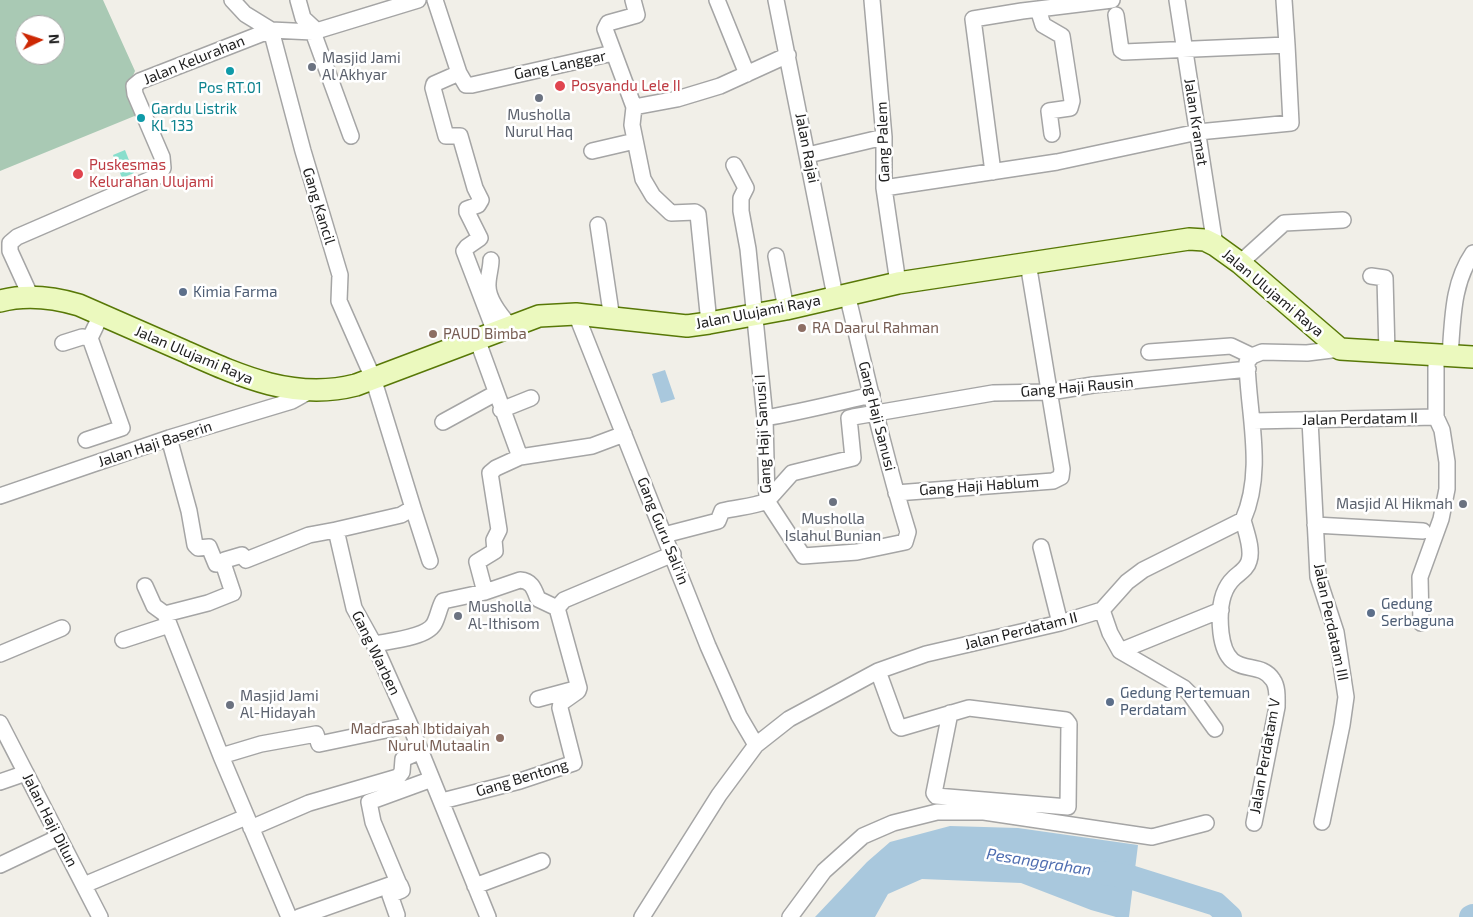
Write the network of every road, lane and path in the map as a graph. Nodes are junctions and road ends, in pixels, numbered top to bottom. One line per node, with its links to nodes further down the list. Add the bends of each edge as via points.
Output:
1 (232, 0): 15 (street, via 245,14)
2 (298, 0): 16 (street, via 303,18)
3 (418, 0): 16 (street)
4 (435, 0): 21 (street)
5 (633, 0): 19 (street, via 637,14 605,26)
6 (717, 0): 22 (street)
7 (776, 0): 20 (street, Jalan Rajai)
8 (872, 0): 27 (street, Gang Palem)
9 (1112, 0): 13 (street)
10 (1177, 0): 18 (street, Jalan Kramat)
11 (1284, 0): 17 (street)
12 (1021, 5): 13 (street); 32 (street, via 973,19)
13 (1038, 8): 25 (street, via 1043,25 1062,36 1072,101 1070,108 1049,111)
14 (1116, 15): 18 (street, via 1123,52)
15 (271, 30): 16 (street); 45 (street, Jalan Kelurahan, via 134,86 162,157 163,168 158,176 17,237 10,243 10,252); 62 (street, Gang Kancil, via 340,275 339,301)
16 (315, 32): 26 (street)
17 (1287, 45): 18 (street); 24 (street, via 1291,124)
18 (1185, 48): 24 (street, Jalan Kramat)
19 (613, 53): 21 (street, Gang Langgar, via 472,85 466,85); 23 (street, Gang Langgar)
20 (788, 55): 22 (street); 30 (street, Jalan Rajai)
21 (459, 73): 53 (street, via 434,84 433,88 446,136 460,136 481,200 478,205 467,209 480,238 464,252)
22 (747, 74): 23 (street, via 678,99)
23 (634, 107): 28 (street, Gang Langgar, via 632,125)
24 (1198, 132): 32 (street); 36 (street, Jalan Kramat)
25 (1052, 134)
26 (351, 136)
27 (884, 137): 30 (street); 33 (street, Gang Palem)
28 (635, 141): 29 (street); 52 (street, Gang Langgar, via 643,179 654,196 671,214 698,214)
29 (592, 151)
30 (808, 155): 44 (street, Jalan Rajai)
31 (734, 165): 50 (street, Gang Haji Sanusi I, via 746,188 741,198 741,210)
32 (993, 172): 33 (street)
33 (884, 188): 43 (street, Gang Palem)
34 (1343, 220): 41 (street, via 1284,223)
35 (598, 225): 51 (street)
36 (1215, 245): 40 (street, Jalan Ulujami Raya, via 1205,240 1189,239); 41 (street, Jalan Ulujami Raya)
37 (1473, 253): 59 (street, Jalan Perdatam II, via 1464,267 1455,294)
38 (776, 256): 47 (street)
39 (491, 260): 53 (street, via 487,286 500,315)
40 (1028, 263): 43 (street, Jalan Ulujami Raya); 64 (street)
41 (1240, 263): 56 (street, Jalan Ulujami Raya)
42 (1372, 276): 58 (street, via 1384,278)
43 (898, 283): 44 (street, Jalan Ulujami Raya)
44 (841, 295): 47 (street, Jalan Ulujami Raya); 66 (street, Gang Haji Sanusi)
45 (32, 297): 46 (street, Jalan Ulujami Raya); 49 (street, Jalan Ulujami Raya, via 56,298)
46 (0, 301)
47 (786, 309): 50 (street, Jalan Ulujami Raya)
48 (576, 314): 51 (street, Jalan Ulujami Raya); 53 (street, Jalan Ulujami Raya, via 539,316); 75 (street, Gang Guru Sali'in)
49 (101, 315): 54 (street); 63 (street, Jalan Ulujami Raya, via 243,378)
50 (754, 316): 52 (street, Jalan Ulujami Raya); 70 (street, Gang Haji Sanusi I)
51 (612, 318): 52 (street, Jalan Ulujami Raya, via 687,326)
52 (709, 323)
53 (494, 332): 62 (street, Jalan Ulujami Raya); 65 (street)
54 (90, 338): 55 (street); 77 (street, via 122,428)
55 (63, 343)
56 (1340, 349): 58 (street); 61 (street, via 1307,353 1262,352)
57 (1149, 352): 61 (street, via 1231,346)
58 (1386, 353): 59 (street)
59 (1443, 355): 60 (street); 71 (street, Jalan Perdatam II)
60 (1473, 357)
61 (1250, 362): 64 (street, Gang Haji Rausin); 73 (street)
62 (373, 378): 63 (street, Jalan Ulujami Raya, via 345,388); 82 (street)
63 (310, 391): 76 (street, Jalan Haji Baserin, via 292,401)
64 (1050, 392): 69 (street, Gang Haji Rausin, via 993,393); 79 (street, Gang Haji Hablum, via 1061,477 1052,481)
65 (496, 393): 68 (street); 74 (street)
66 (872, 396): 69 (street, Gang Haji Sanusi); 70 (street)
67 (531, 398): 68 (street)
68 (501, 410): 78 (street)
69 (877, 413): 79 (street, Gang Haji Sanusi); 81 (street, Gang Haji Rausin, via 849,418 853,458 792,473)
70 (765, 418): 81 (street, Gang Haji Sanusi I)
71 (1436, 418): 72 (street, Jalan Perdatam II); 86 (street, Jalan Perdatam II, via 1443,438 1447,489)
72 (1310, 420): 73 (street, Jalan Perdatam II); 84 (street, Jalan Perdatam III)
73 (1253, 421): 83 (street, via 1253,488)
74 (442, 422)
75 (624, 434): 78 (street, via 592,446); 87 (street, Gang Guru Sali'in)
76 (169, 438): 80 (street, Jalan Haji Baserin); 91 (street, via 189,511 194,545 200,549 208,547 216,564)
77 (86, 440)
78 (520, 457): 93 (street, via 490,473 499,530 494,540 495,551 477,562)
79 (896, 493): 81 (street, Gang Haji Sanusi, via 908,538 906,542 857,552 803,556)
80 (0, 496)
81 (767, 501): 87 (street, Gang Haji Sanusi I, via 753,507 722,511 718,521)
82 (413, 508): 85 (street, via 401,515); 90 (street)
83 (1243, 520): 95 (street, Jalan Perdatam II, via 1143,570); 96 (street, Jalan Perdatam V, via 1250,550 1249,562 1225,590)
84 (1315, 525): 86 (street); 120 (street, Jalan Perdatam III, via 1318,577 1336,632 1346,697)
85 (336, 530): 91 (street, via 308,535 246,560 242,555 225,560); 102 (street, Gang Warben, via 354,608)
86 (1429, 531): 98 (street, Jalan Perdatam II, via 1420,576)
87 (664, 535): 89 (street, Gang Guru Sali'in)
88 (1041, 547): 99 (street)
89 (673, 554): 94 (street, via 564,600); 112 (street, Gang Guru Sali'in, via 708,646 739,716)
90 (430, 561)
91 (224, 564): 97 (street, via 234,591 232,594)
92 (145, 586): 97 (street, via 154,606)
93 (485, 592): 94 (street, via 525,580 538,599); 102 (street, via 443,601 434,624 425,631)
94 (557, 608): 106 (street)
95 (1102, 610): 99 (street, Jalan Perdatam II); 103 (street)
96 (1221, 610): 103 (street); 122 (street, Jalan Perdatam V, via 1221,633 1227,655 1238,666 1264,672 1274,680 1276,691 1276,707)
97 (167, 619): 101 (street); 114 (street)
98 (1421, 623)
99 (1060, 624): 105 (street, Jalan Perdatam II, via 926,654)
100 (62, 628): 104 (street)
101 (123, 640)
102 (374, 644): 110 (street, Gang Warben)
103 (1120, 651): 111 (street, via 1184,688)
104 (0, 654)
105 (878, 671): 108 (street, via 900,728); 112 (street, Jalan Perdatam II, via 789,719)
106 (579, 688): 107 (street); 118 (street, Gang Bentong, via 560,708 574,763)
107 (538, 699)
108 (950, 712): 108 (street, via 970,708 1066,720 1069,724 1068,807 936,796)
109 (0, 723): 115 (street, Jalan Haji Dilun)
110 (410, 725): 113 (street, Gang Warben); 114 (street, via 332,743 319,744 316,734 261,744)
111 (1214, 729)
112 (756, 745): 134 (street, Jalan Perdatam II, via 719,795)
113 (421, 751): 116 (street, Gang Warben); 119 (street, via 403,758 402,772 398,777)
114 (221, 756): 119 (street)
115 (26, 773): 117 (street); 123 (street, Jalan Haji Dilun)
116 (432, 779): 118 (street, Gang Warben); 126 (street, via 369,802 373,822)
117 (0, 782)
118 (442, 801): 128 (street, Gang Warben)
119 (249, 822): 127 (street); 131 (street)
120 (1322, 822)
121 (1206, 823): 135 (street, via 1152,837 984,812 937,812 893,823 863,836 824,871)
122 (1254, 823)
123 (59, 837): 125 (street); 127 (street, Jalan Haji Dilun)
124 (542, 860): 128 (street)
125 (0, 865)
126 (398, 882): 129 (street, via 402,890 390,895); 132 (street)
127 (84, 885): 130 (street, Jalan Haji Dilun)
128 (475, 886): 133 (street, Gang Warben)
129 (397, 916)
130 (100, 917)
131 (288, 917)
132 (298, 917)
133 (488, 917)
134 (642, 917)
135 (790, 917)

